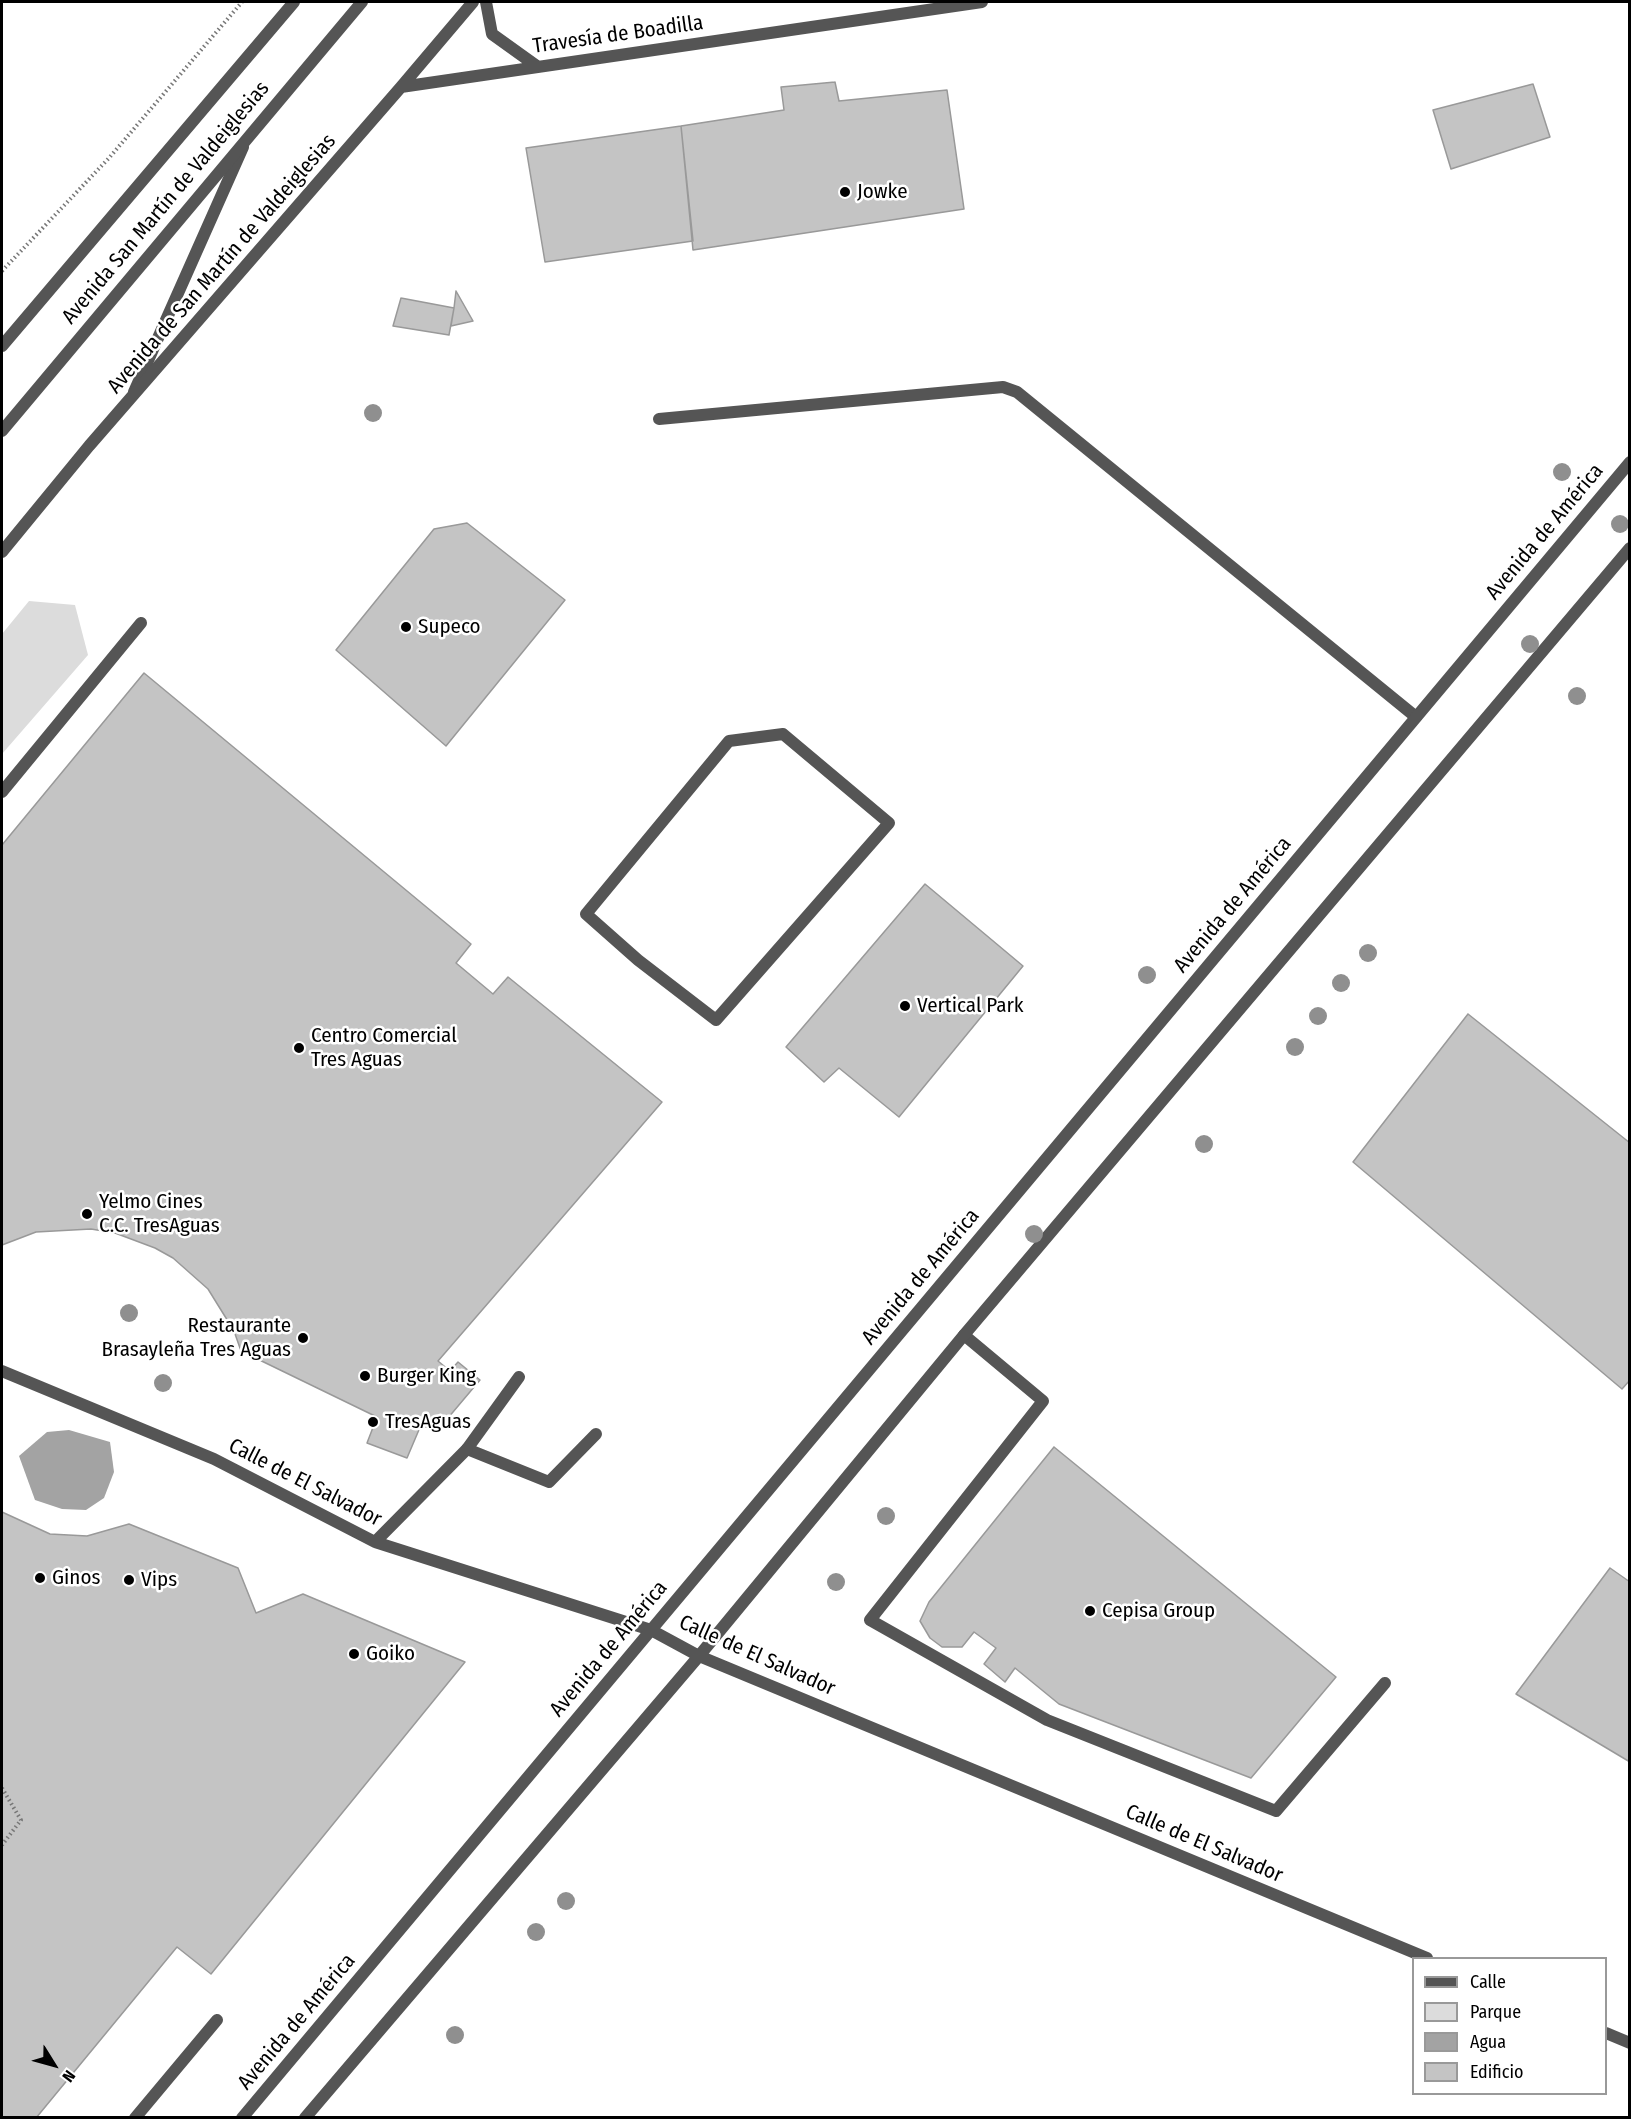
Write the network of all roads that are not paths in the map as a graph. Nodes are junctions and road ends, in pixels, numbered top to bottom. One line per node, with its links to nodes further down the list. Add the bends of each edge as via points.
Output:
1 (294, 2): 9 (street, Avenida San Martín de Valdeiglesias)
2 (362, 2): 8 (street, Avenida San Martín de Valdeiglesias)
3 (473, 2): 7 (street, Avenida de San Martín de Valdeiglesias)
4 (486, 2): 6 (street, via 492,34)
5 (982, 2): 6 (street, Travesía de Boadilla)
6 (538, 67): 7 (street, Travesía de Boadilla)
7 (401, 87): 10 (street, Avenida de San Martín de Valdeiglesias)
8 (248, 134): 10 (street); 12 (street, Avenida San Martín de Valdeiglesias)
9 (2, 346)
10 (132, 396): 15 (street, Avenida de San Martín de Valdeiglesias)
11 (659, 419): 17 (street, via 1003,387 1017,392)
12 (2, 431)
13 (1629, 462): 17 (street, Avenida de América)
14 (1629, 548): 20 (street)
15 (2, 552)
16 (141, 623): 18 (street)
17 (1416, 717): 26 (street, Avenida de América)
18 (2, 792)
19 (586, 915): 19 (street, via 716,1020 889,823 783,734 729,741)
20 (964, 1335): 27 (street); 28 (street, via 1043,1401 870,1620 1047,1720 1276,1811)
21 (2, 1371): 25 (street, Calle de El Salvador, via 214,1459)
22 (519, 1377): 24 (street)
23 (596, 1434): 24 (street, via 549,1482)
24 (467, 1449): 25 (street)
25 (375, 1542): 26 (street, Calle de El Salvador)
26 (651, 1630): 27 (street, Calle de El Salvador); 34 (street, Avenida de América)
27 (699, 1656): 29 (street, Calle de El Salvador); 35 (street)
28 (1385, 1683)
29 (1422, 1957)
30 (217, 2020): 33 (street)
31 (1607, 2033): 32 (street)
32 (1629, 2043)
33 (135, 2118)
34 (242, 2118)
35 (305, 2118)

